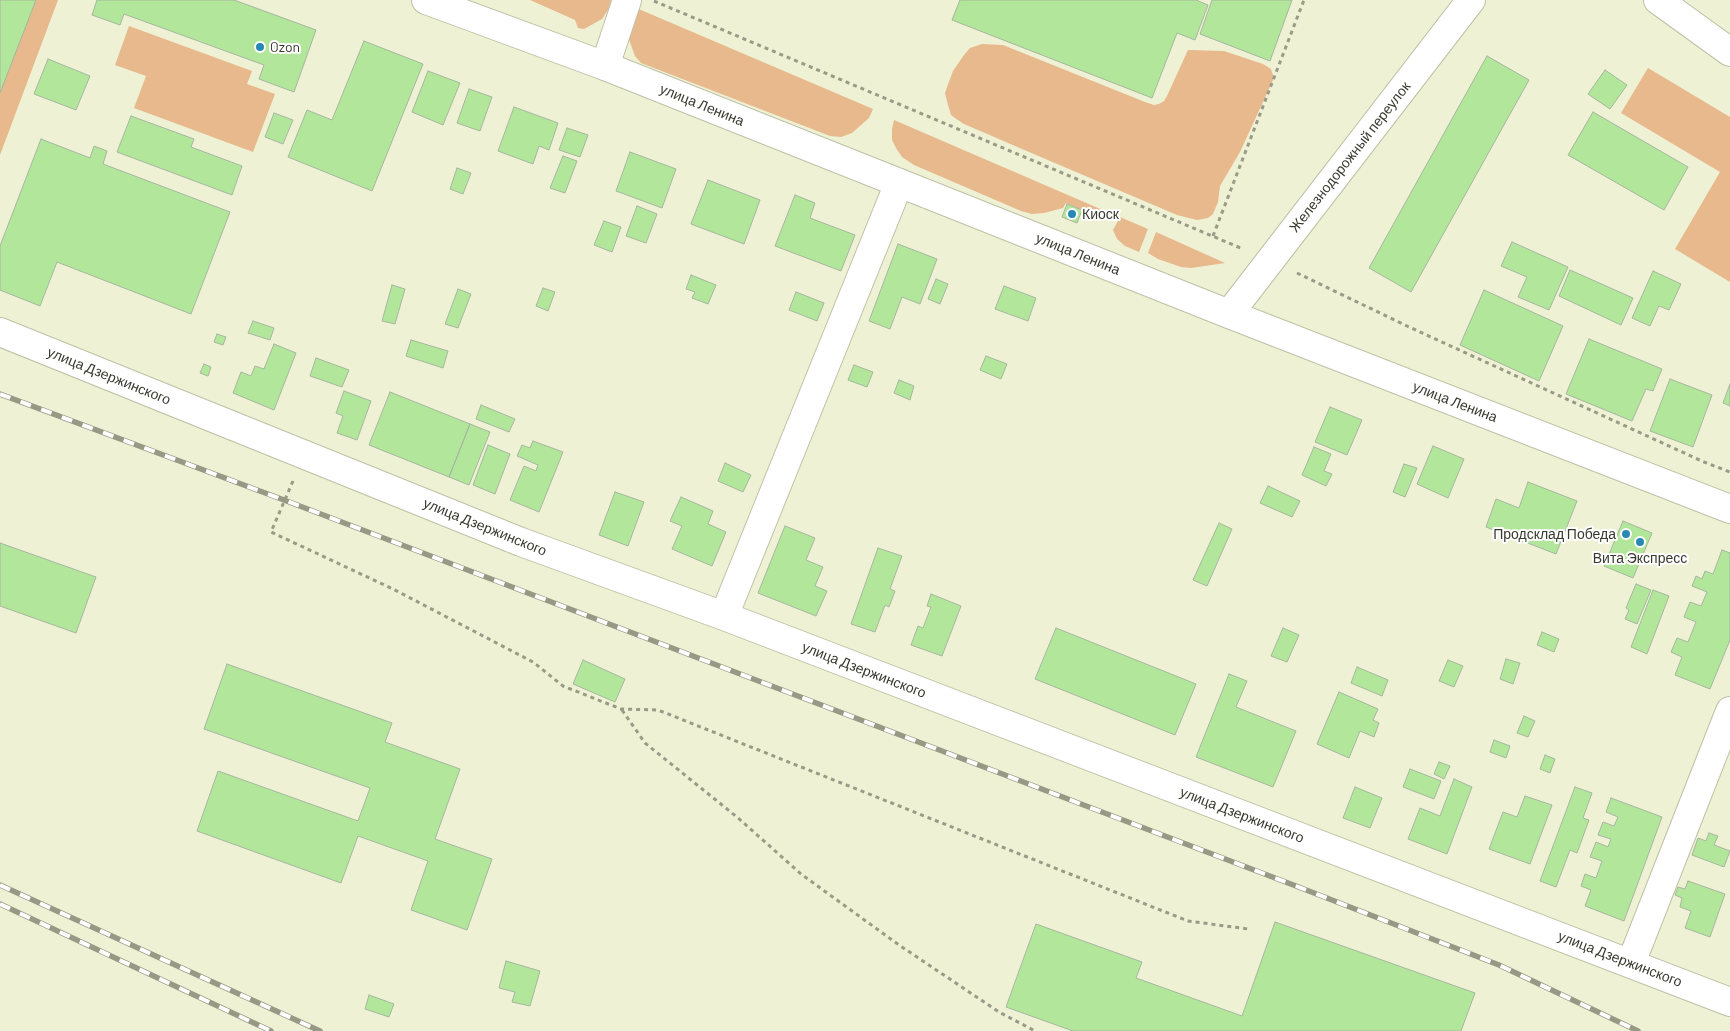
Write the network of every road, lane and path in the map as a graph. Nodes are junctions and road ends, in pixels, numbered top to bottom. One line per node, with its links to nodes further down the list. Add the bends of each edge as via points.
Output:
1 (426, 0): 8 (street, улица Ленина)
2 (627, 0): 8 (street)
3 (651, 0): 10 (path)
4 (1304, 0): 10 (path)
5 (1471, 0): 11 (street, Железнодорожный переулок)
6 (1658, 0): 7 (street)
7 (1730, 52)
8 (605, 66): 9 (street, улица Ленина)
9 (899, 183): 12 (street, улица Ленина); 17 (street)
10 (1213, 236): 11 (path)
11 (1270, 260): 12 (street, Железнодорожный переулок); 15 (path, via 1407,326)
12 (1229, 314): 16 (street, улица Ленина)
13 (0, 332): 14 (street, улица Дзержинского)
14 (304, 455): 17 (street, улица Дзержинского, via 521,542); 18 (path, via 271,532 393,589 533,662 563,686)
15 (1730, 472)
16 (1730, 509)
17 (724, 616): 21 (street, улица Дзержинского)
18 (621, 709): 20 (path, via 658,710 1188,921); 23 (path, via 645,743 738,817 801,874 899,945 999,1012)
19 (1730, 711): 21 (street)
20 (1248, 929)
21 (1632, 963): 22 (street, улица Дзержинского)
22 (1730, 1002)
23 (1035, 1031)

